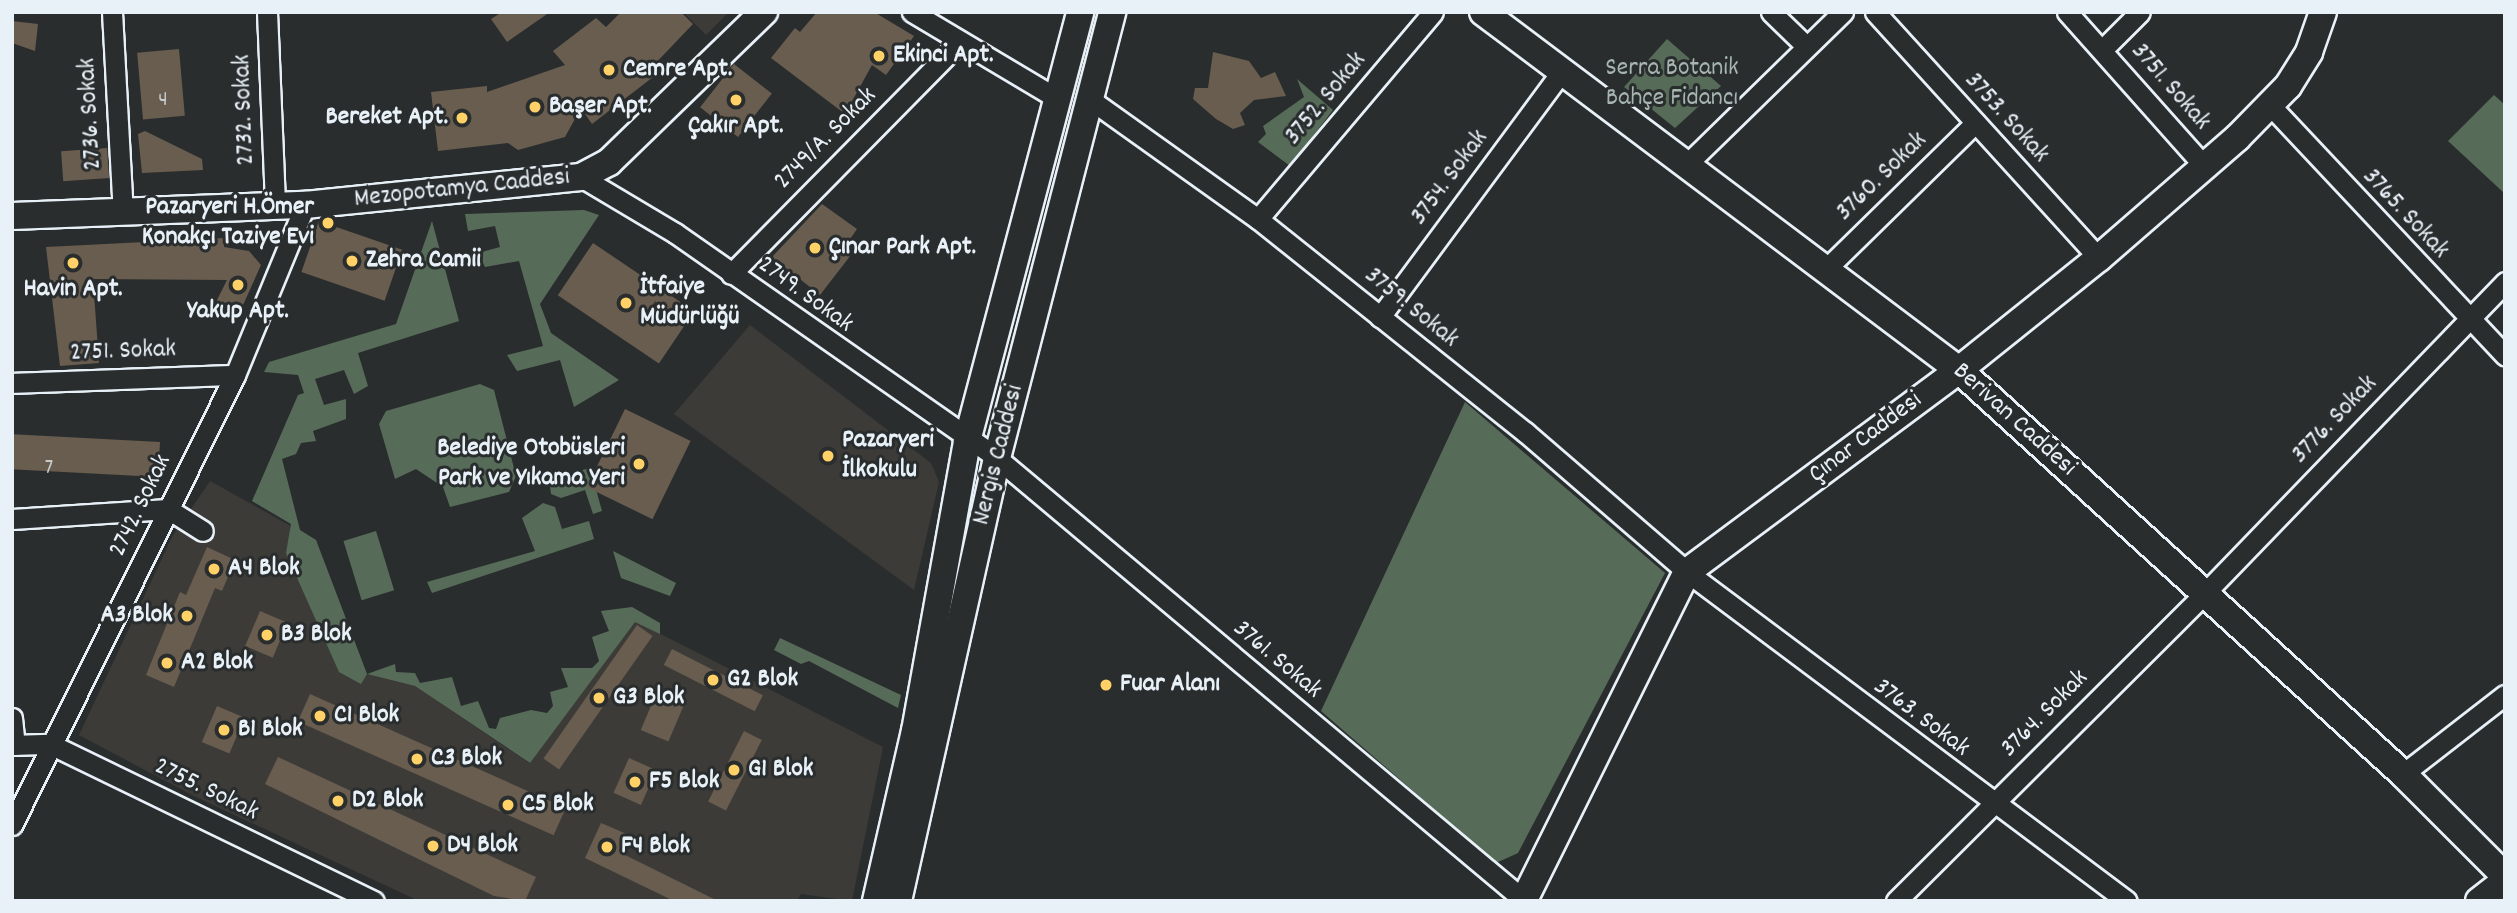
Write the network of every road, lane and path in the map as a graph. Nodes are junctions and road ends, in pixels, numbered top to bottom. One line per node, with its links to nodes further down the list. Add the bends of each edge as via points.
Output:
1 (112, 12): 28 (street, 2736. Sokak)
2 (267, 12): 27 (street, 2732. Sokak)
3 (764, 12): 25 (street, Mezopotamya Caddesi, via 609,162)
4 (912, 12): 15 (street)
5 (1080, 12): 19 (street, Nergis Caddesi)
6 (1112, 12): 20 (street, Nergis Caddesi)
7 (1433, 12): 30 (street, 3752. Sokak)
8 (1483, 12): 18 (street, Berivan Caddesi)
9 (1771, 12): 16 (street)
10 (1843, 12): 16 (street)
11 (1875, 12): 22 (street, 3753. Sokak)
12 (2067, 12): 17 (street, 3751. Sokak)
13 (2140, 12): 17 (street)
14 (2323, 12): 21 (street, Çınar Caddesi, via 2309,52)
15 (959, 43): 19 (street); 33 (street, 2749/A. Sokak)
16 (1806, 46): 23 (street)
17 (2103, 49): 24 (street, 3751. Sokak)
18 (1562, 71): 23 (street, Berivan Caddesi); 35 (street, 3754. Sokak)
19 (1058, 99): 41 (street, Nergis Caddesi)
20 (1091, 100): 30 (street, 3759. Sokak); 42 (street, Nergis Caddesi)
21 (2269, 104): 24 (street, Çınar Caddesi); 36 (street, 3765. Sokak)
22 (1975, 123): 31 (street, 3753. Sokak); 32 (street, 3760. Sokak)
23 (1685, 166): 32 (street, Berivan Caddesi)
24 (2204, 166): 31 (street, Çınar Caddesi)
25 (581, 177): 26 (street, Mezopotamya Caddesi); 33 (street, 2749. Sokak)
26 (305, 205): 27 (street, Mezopotamya Caddesi); 39 (street, 2742. Sokak)
27 (275, 206): 28 (street, Mezopotamya Caddesi)
28 (123, 213): 29 (street, Mezopotamya Caddesi)
29 (12, 216)
30 (1258, 219): 35 (street, 3759. Sokak)
31 (2099, 258): 38 (street, Çınar Caddesi)
32 (1826, 269): 38 (street, Berivan Caddesi)
33 (731, 274): 41 (street, 2749. Sokak)
34 (2505, 282): 36 (street, 3776. Sokak)
35 (1380, 317): 46 (street, 3759. Sokak)
36 (2468, 319): 37 (street, 3765. Sokak); 47 (street, 3776. Sokak)
37 (2505, 355)
38 (1959, 370): 46 (street, Çınar Caddesi); 47 (street, Berivan Caddesi)
39 (235, 375): 40 (street, 2751. Sokak); 43 (street, 2742. Sokak)
40 (12, 383)
41 (967, 441): 42 (street, 2749. Sokak); 58 (street, Nergis Caddesi, via 915,731)
42 (997, 458): 56 (street, 3761. Sokak); 59 (street, Nergis Caddesi)
43 (168, 509): 44 (street); 45 (street); 50 (street, 2742. Sokak)
44 (12, 519)
45 (203, 531)
46 (1687, 572): 53 (street, 3763. Sokak); 56 (street, Çınar Caddesi)
47 (2203, 595): 52 (street, Berivan Caddesi); 53 (street, 3764. Sokak)
48 (2505, 695): 52 (street)
49 (12, 718): 51 (street)
50 (50, 744): 51 (street, 2755. Sokak); 54 (street, 2742. Sokak); 57 (street, 2755. Sokak)
51 (14, 745)
52 (2403, 774): 55 (street, Berivan Caddesi)
53 (1993, 804): 60 (street, 3764. Sokak); 61 (street, 3763. Sokak)
54 (12, 825)
55 (2505, 879): 62 (street)
56 (1524, 900)
57 (374, 901)
58 (876, 901)
59 (898, 901)
60 (1896, 901)
61 (2127, 901)
62 (2479, 901)

